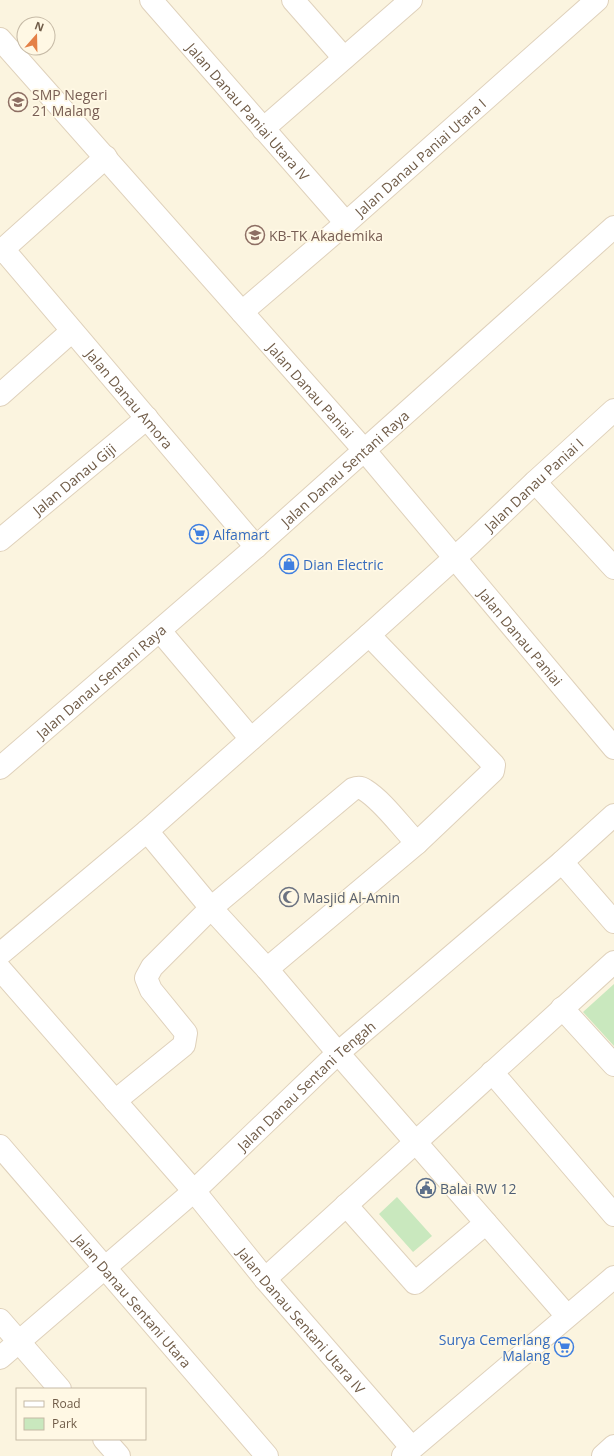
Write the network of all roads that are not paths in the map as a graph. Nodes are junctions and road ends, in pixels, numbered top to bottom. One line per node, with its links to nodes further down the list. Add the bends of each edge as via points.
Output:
1 (151, 0): 7 (street, Jalan Danau Paniai Utara IV)
2 (293, 0): 6 (street)
3 (410, 0): 6 (street)
4 (597, 0): 9 (street, Jalan Danau Paniai Utara I)
5 (0, 39): 8 (street, Jalan Danau Paniai)
6 (344, 58): 7 (street)
7 (263, 129): 9 (street, Jalan Danau Paniai Utara IV)
8 (106, 157): 11 (street); 12 (street, Jalan Danau Paniai)
9 (346, 223): 12 (street, Jalan Danau Paniai Utara I)
10 (614, 227): 17 (street, Jalan Danau Sentani Raya)
11 (1, 250): 13 (street, Jalan Danau Amora)
12 (242, 312): 17 (street, Jalan Danau Paniai)
13 (72, 331): 14 (street); 16 (street, Jalan Danau Amora)
14 (0, 395)
15 (614, 410): 18 (street, Jalan Danau Paniai I)
16 (148, 418): 19 (street, Jalan Danau Giji); 20 (street, Jalan Danau Amora)
17 (365, 451): 20 (street, Jalan Danau Sentani Raya); 21 (street, Jalan Danau Paniai)
18 (535, 482): 21 (street, Jalan Danau Paniai I); 22 (street)
19 (0, 540)
20 (256, 547): 23 (street, Jalan Danau Sentani Raya)
21 (453, 558): 24 (street, Jalan Danau Paniai I); 26 (street, Jalan Danau Paniai)
22 (613, 565)
23 (160, 631): 25 (street); 27 (street, Jalan Danau Sentani Raya)
24 (369, 635): 25 (street, Jalan Danau Paniai I); 30 (street, via 494,765 490,776)
25 (251, 739): 29 (street, Jalan Danau Paniai I)
26 (614, 748)
27 (0, 767)
28 (614, 814): 31 (street, Jalan Danau Sentani Tengah)
29 (147, 831): 32 (street); 34 (street, Jalan Danau Paniai I)
30 (417, 843): 32 (street, via 374,798 358,787); 37 (street)
31 (562, 862): 33 (street); 39 (street, Jalan Danau Sentani Tengah)
32 (211, 908): 37 (street); 42 (street, via 152,967 146,978 151,990 186,1033 184,1045)
33 (614, 922)
34 (0, 954)
35 (614, 962): 38 (street)
36 (0, 968): 42 (street, Jalan Danau Sentani Utara IV)
37 (267, 969): 39 (street)
38 (562, 1008): 40 (street); 41 (street)
39 (338, 1053): 43 (street); 45 (street, Jalan Danau Sentani Tengah)
40 (614, 1065)
41 (492, 1072): 43 (street); 47 (street)
42 (115, 1101): 45 (street, Jalan Danau Sentani Utara IV)
43 (415, 1142): 46 (street); 48 (street)
44 (0, 1146): 49 (street, Jalan Danau Sentani Utara)
45 (194, 1191): 49 (street, Jalan Danau Sentani Tengah); 51 (street, Jalan Danau Sentani Utara IV)
46 (346, 1205): 48 (street, via 415,1283); 51 (street)
47 (614, 1214)
48 (486, 1223): 52 (street)
49 (105, 1267): 54 (street, Jalan Danau Sentani Tengah); 61 (street, Jalan Danau Sentani Utara)
50 (614, 1277): 52 (street)
51 (265, 1278): 59 (street, Jalan Danau Sentani Utara IV)
52 (567, 1316): 59 (street)
53 (0, 1320): 54 (street)
54 (19, 1342): 55 (street, Jalan Danau Sentani Tengah); 56 (street)
55 (0, 1358)
56 (59, 1388)
57 (105, 1440): 60 (street)
58 (614, 1446): 62 (street)
59 (408, 1452)
60 (119, 1456)
61 (267, 1456)
62 (602, 1456)

